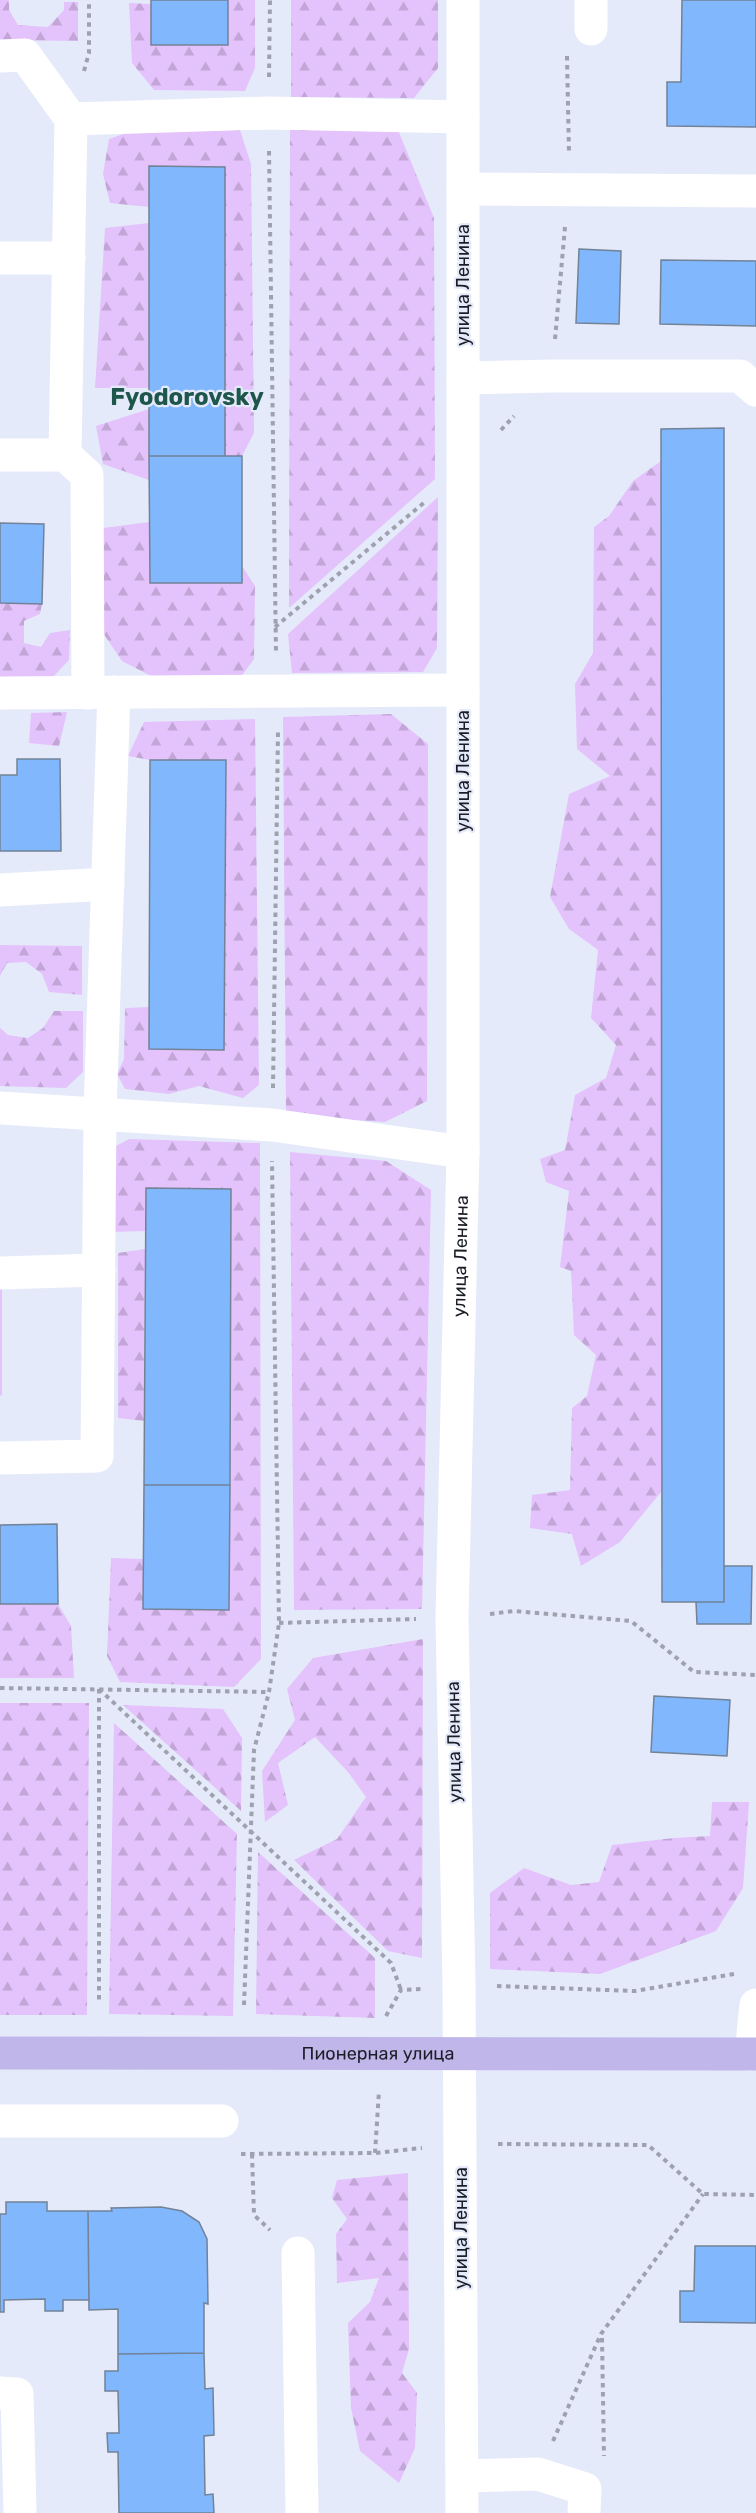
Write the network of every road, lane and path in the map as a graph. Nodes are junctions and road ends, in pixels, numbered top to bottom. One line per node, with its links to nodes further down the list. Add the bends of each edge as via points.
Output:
1 (89, 0): 7 (path, via 89,53)
2 (270, 0): 5 (path)
3 (463, 0): 6 (street, улица Ленина)
4 (0, 56): 7 (street, via 25,55)
5 (268, 113): 6 (street); 7 (street); 17 (path, via 274,628)
6 (463, 117): 8 (street, улица Ленина)
7 (72, 119): 11 (street)
8 (463, 189): 9 (street); 12 (street, улица Ленина)
9 (756, 191)
10 (0, 258): 11 (street)
11 (69, 258): 15 (street)
12 (463, 378): 13 (street, via 740,376); 16 (street, улица Ленина)
13 (756, 390)
14 (0, 455): 15 (street)
15 (65, 455): 19 (street, via 87,475)
16 (463, 690): 17 (street); 25 (street, улица Ленина)
17 (279, 692): 19 (street); 24 (path)
18 (0, 693): 19 (street)
19 (101, 693): 20 (street)
20 (108, 884): 21 (street); 23 (street)
21 (0, 890)
22 (0, 1108): 23 (street)
23 (100, 1113): 24 (street); 26 (street)
24 (272, 1125): 25 (street); 30 (path)
25 (463, 1152): 29 (street, улица Ленина)
26 (99, 1270): 27 (street); 28 (street, via 98,1456)
27 (0, 1273)
28 (0, 1458)
29 (452, 1618): 30 (path); 31 (path, via 514,1611 631,1621 694,1672); 37 (street, улица Ленина)
30 (279, 1623): 34 (path)
31 (756, 1675)
32 (0, 1688): 33 (path)
33 (99, 1689): 34 (path); 35 (path); 39 (path)
34 (270, 1692): 35 (path, via 254,1750)
35 (252, 1832): 38 (path, via 392,1964); 40 (path)
36 (745, 1972): 37 (path, via 635,1991)
37 (459, 1985): 38 (path); 44 (street, улица Ленина)
38 (401, 1990): 42 (path)
39 (99, 2003)
40 (244, 2005)
41 (756, 2006): 45 (street)
42 (381, 2025)
43 (0, 2053): 44 (main road, Пионерная улица)
44 (459, 2054): 45 (main road, Пионерная улица); 48 (street, улица Ленина)
45 (753, 2054)
46 (0, 2121): 47 (street)
47 (222, 2121)
48 (460, 2144): 50 (path, via 375,2153); 51 (path, via 648,2145); 58 (street, улица Ленина)
49 (240, 2154): 50 (path)
50 (252, 2154): 53 (path)
51 (703, 2194): 52 (path); 55 (path)
52 (756, 2195)
53 (254, 2216)
54 (298, 2253): 61 (street)
55 (602, 2334): 57 (path); 59 (path, via 604,2467)
56 (0, 2393): 60 (street, via 17,2394)
57 (538, 2474): 58 (street); 59 (street)
58 (463, 2476): 62 (street, улица Ленина)
59 (584, 2501)
60 (20, 2513)
61 (302, 2513)
62 (462, 2513)

